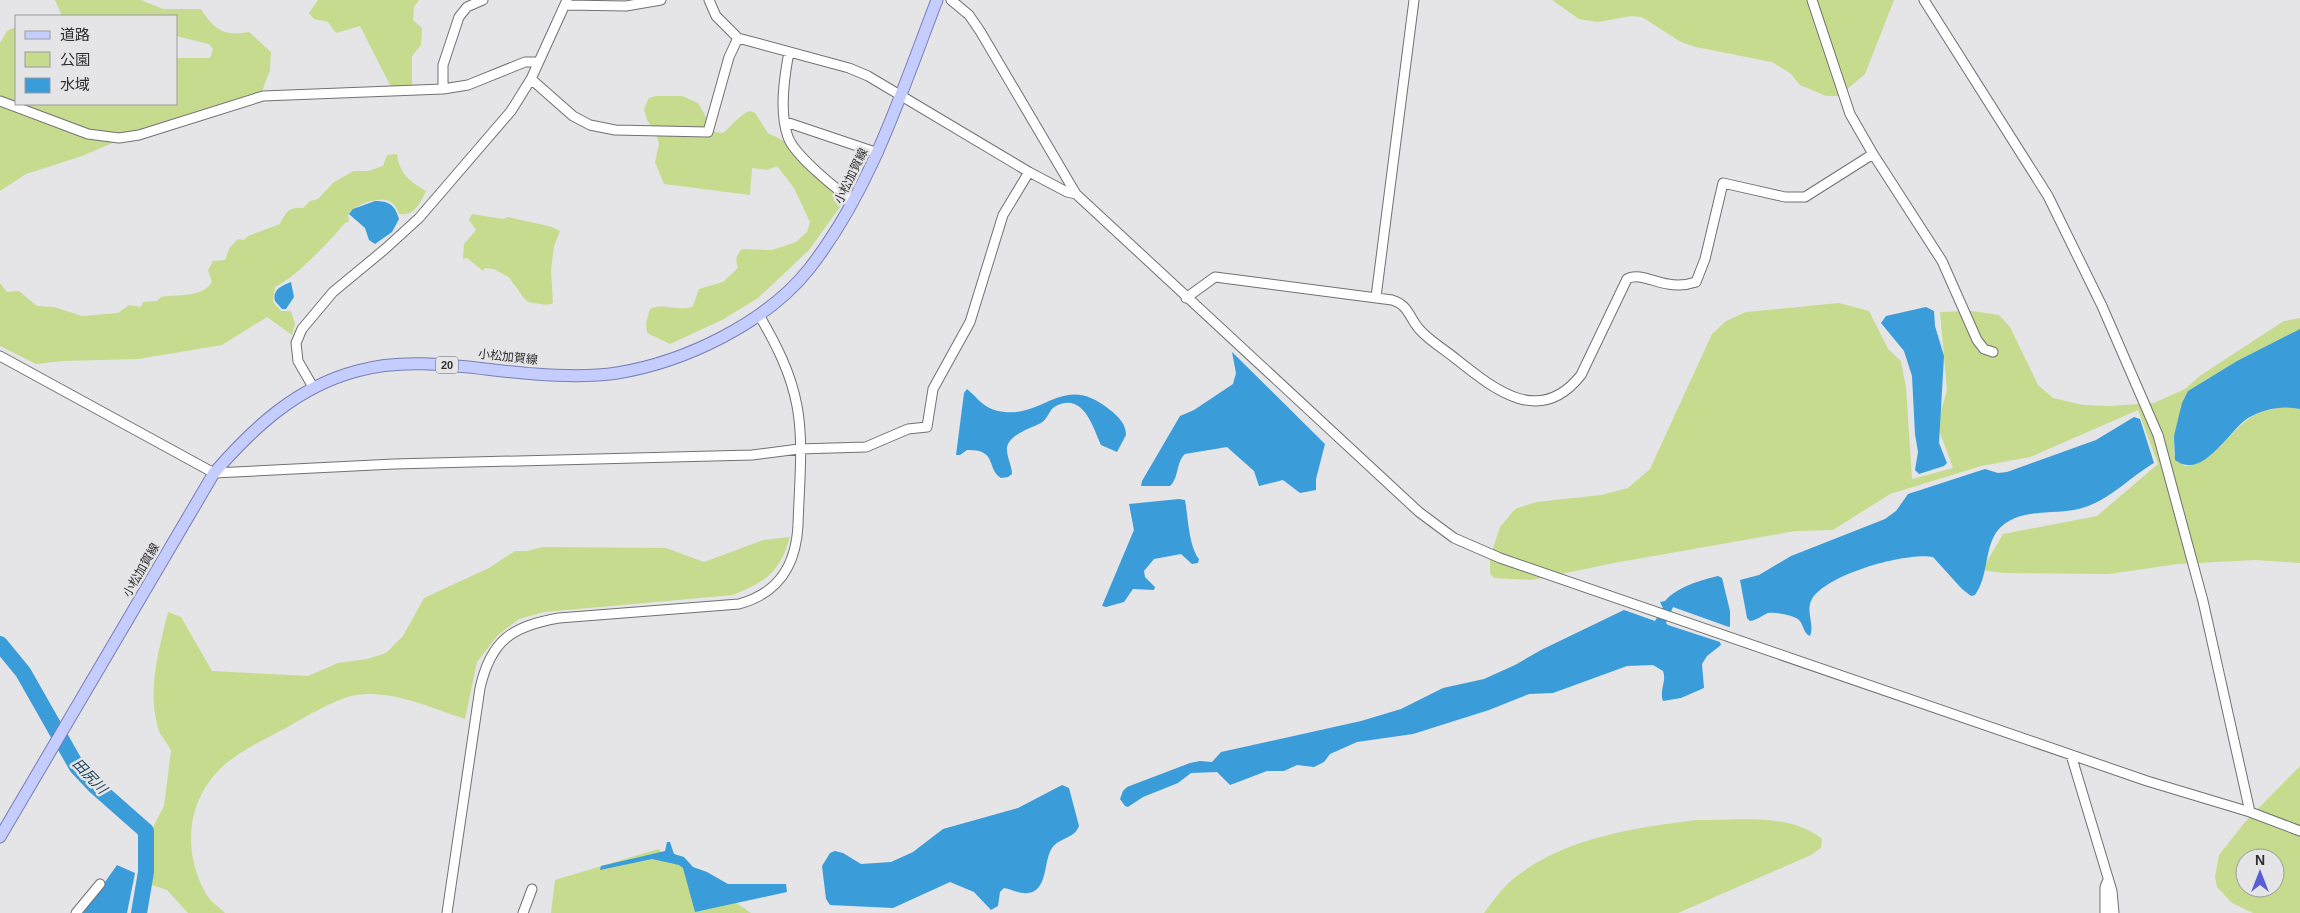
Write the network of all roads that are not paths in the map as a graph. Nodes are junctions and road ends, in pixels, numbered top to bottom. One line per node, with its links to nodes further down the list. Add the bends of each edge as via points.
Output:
1 (483, 0): 14 (street, via 467,8 459,17 443,65)
2 (661, 0): 9 (street, via 626,6)
3 (710, 0): 10 (street, via 716,16)
4 (938, 0): 15 (main road, 小松加賀線 / 20)
5 (951, 0): 21 (street, via 969,15 980,31)
6 (1414, 0): 24 (street)
7 (1812, 0): 19 (street, via 1845,102)
8 (1924, 0): 32 (street, via 2052,203 2102,306 2158,435 2203,601)
9 (566, 2): 12 (street, via 549,44)
10 (738, 38): 11 (street); 13 (street, via 729,57 708,132 615,130 590,125 573,116)
11 (789, 52): 15 (street, via 849,68); 17 (street, via 784,98)
12 (537, 62): 13 (street); 14 (street, via 525,62 468,85)
13 (531, 80): 28 (street, via 508,114 419,218 333,292 302,329 296,343 298,361)
14 (444, 89): 16 (street, via 263,96 139,135 119,138 88,134)
15 (901, 95): 18 (main road, 小松加賀線 / 20); 20 (street)
16 (0, 101)
17 (786, 122): 18 (street); 22 (street, via 787,136 796,151)
18 (878, 153): 22 (main road, 小松加賀線 / 20)
19 (1873, 154): 24 (street, via 1805,197 1785,197 1723,183 1696,282 1680,285 1635,276 1628,278 1581,375 1554,399 1524,400 1500,391 1435,344 1418,328 1405,306); 26 (street, via 1942,261 1978,340 1984,349)
20 (1029, 172): 21 (street); 29 (street, via 1003,215 970,322 933,390 927,427 908,429 866,447)
21 (1076, 194): 23 (street)
22 (854, 201): 25 (main road, 小松加賀線 / 20, via 808,270 784,296)
23 (1186, 298): 24 (street, via 1216,277); 31 (street, via 1434,525 1454,538 1500,558)
24 (1376, 298)
25 (759, 315): 28 (main road, 小松加賀線 / 20, via 696,348 616,373 537,374 461,366 397,364 359,370); 29 (street, via 787,370 797,408)
26 (1993, 352)
27 (0, 356): 30 (street)
28 (313, 387): 30 (main road, 小松加賀線 / 20, via 278,409 244,438)
29 (799, 449): 30 (street, via 752,454 412,463); 40 (street, via 798,525 794,552 785,571 764,595 732,605 538,622 516,629 502,640 484,672 480,688)
30 (214, 473): 33 (main road, 小松加賀線 / 20)
31 (2071, 755): 32 (street); 36 (street)
32 (2250, 812): 34 (street)
33 (3, 823): 35 (main road, 小松加賀線 / 20)
34 (2300, 831)
35 (0, 837)
36 (2108, 880): 42 (street); 43 (street)
37 (100, 884): 39 (street)
38 (532, 889): 41 (street)
39 (76, 913)
40 (447, 913)
41 (523, 913)
42 (2105, 913)
43 (2114, 913)

